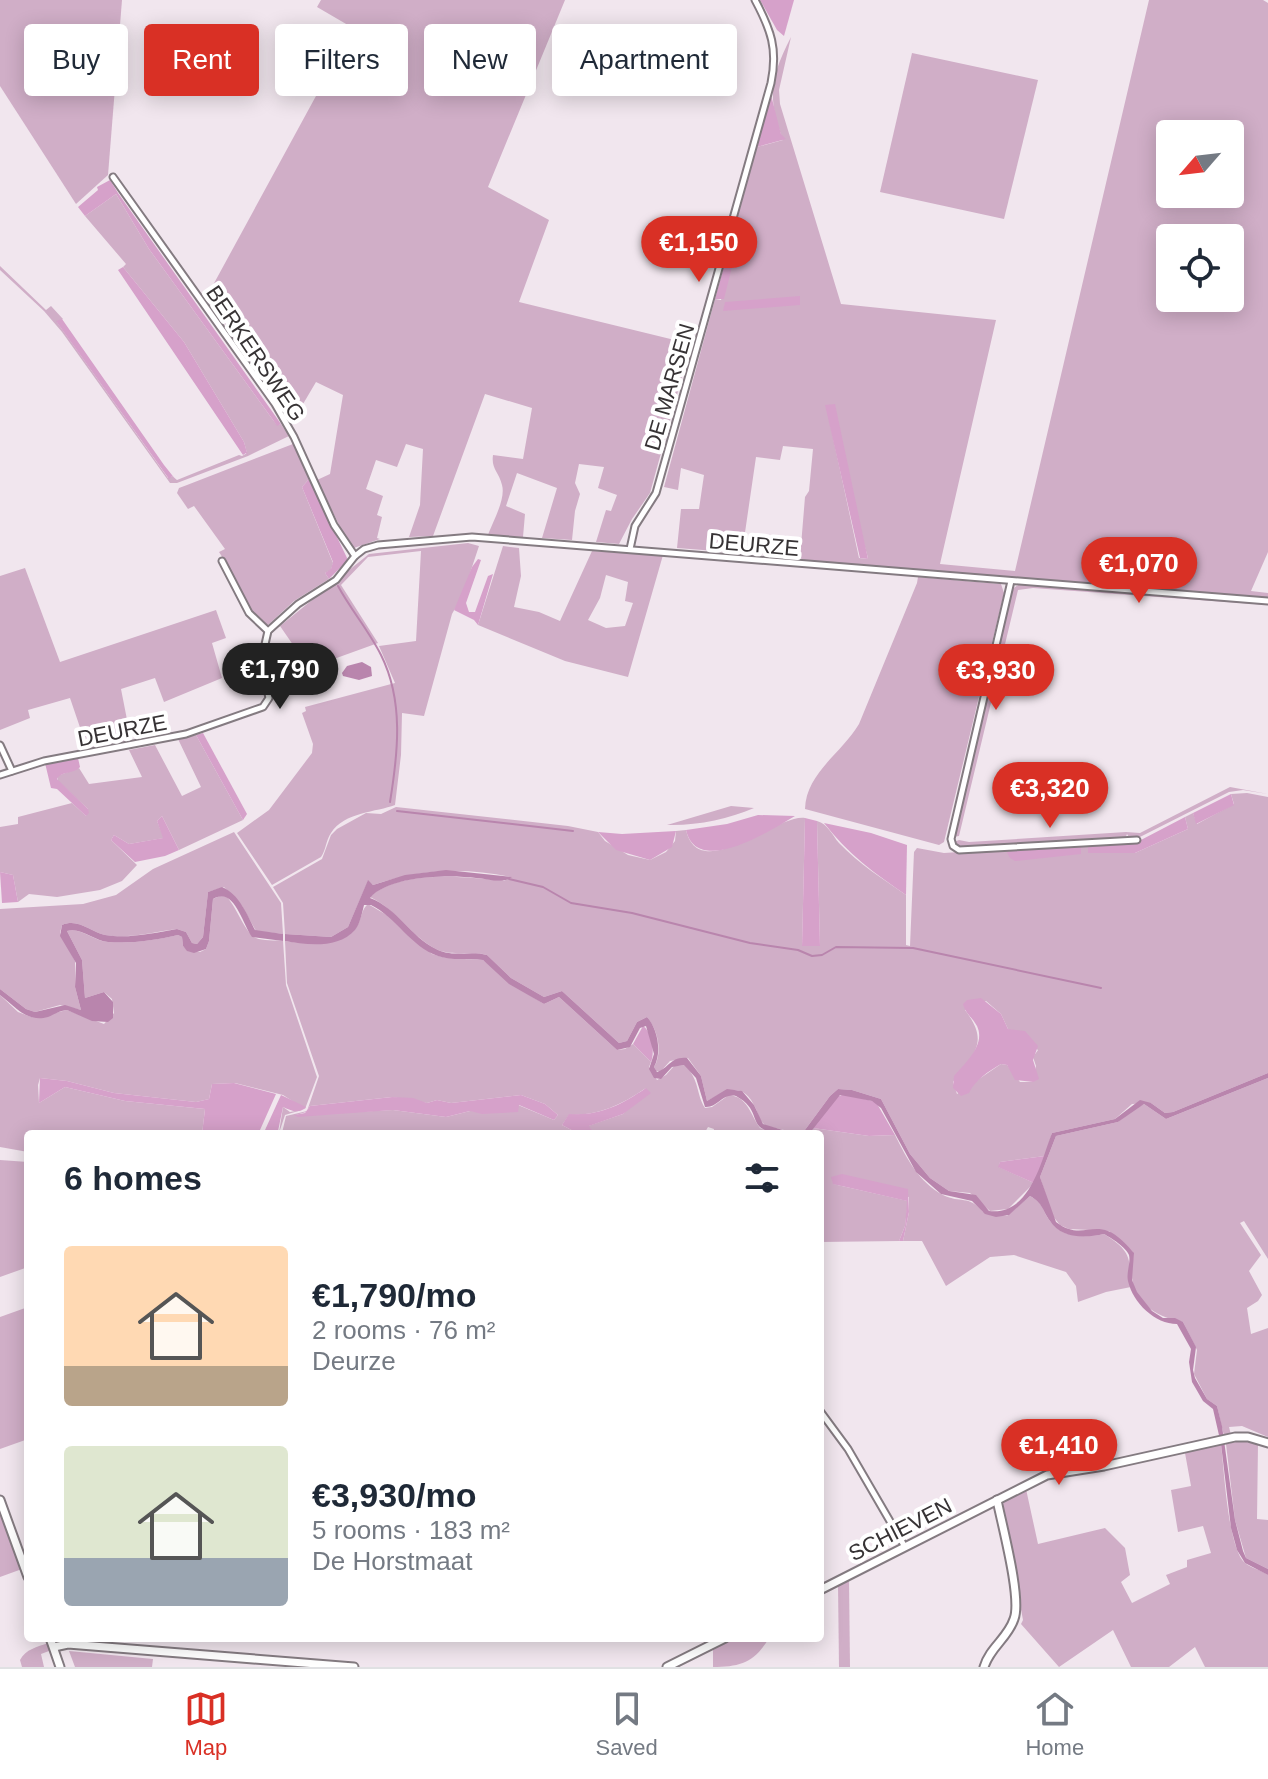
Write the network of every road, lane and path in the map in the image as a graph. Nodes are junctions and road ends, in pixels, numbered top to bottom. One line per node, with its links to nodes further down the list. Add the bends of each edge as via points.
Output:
1 (755, 0): 3 (street, DE MARSEN, via 773,43 771,83 656,493 635,526)
2 (113, 177): 4 (street, BERKERSWEG, via 275,404 334,525)
3 (630, 549): 4 (street, DEURZE, via 472,537 378,545); 6 (street, DEURZE)
4 (355, 556): 8 (street, DEURZE, via 336,580)
5 (222, 561): 8 (street, via 249,613)
6 (1011, 581): 7 (street, DEURZE); 12 (street, via 952,843 959,850)
7 (1268, 601)
8 (268, 631): 10 (street, DEURZE, via 261,662 269,698 263,707 186,734)
9 (0, 745): 10 (street)
10 (12, 771): 11 (street, DEURZE)
11 (0, 775)
12 (1137, 840)
13 (824, 1416): 17 (street)
14 (1268, 1443): 16 (street, SCHIEVEN, via 1227,1438 1056,1472)
15 (0, 1500): 18 (street)
16 (997, 1500): 17 (street, SCHIEVEN); 26 (street, via 1017,1607)
17 (905, 1547): 19 (street, SCHIEVEN)
18 (24, 1566)
19 (824, 1588)
20 (52, 1642): 22 (street)
21 (717, 1642): 25 (street)
22 (54, 1647): 23 (street); 24 (street)
23 (60, 1667)
24 (354, 1667)
25 (667, 1667)
26 (984, 1667)

